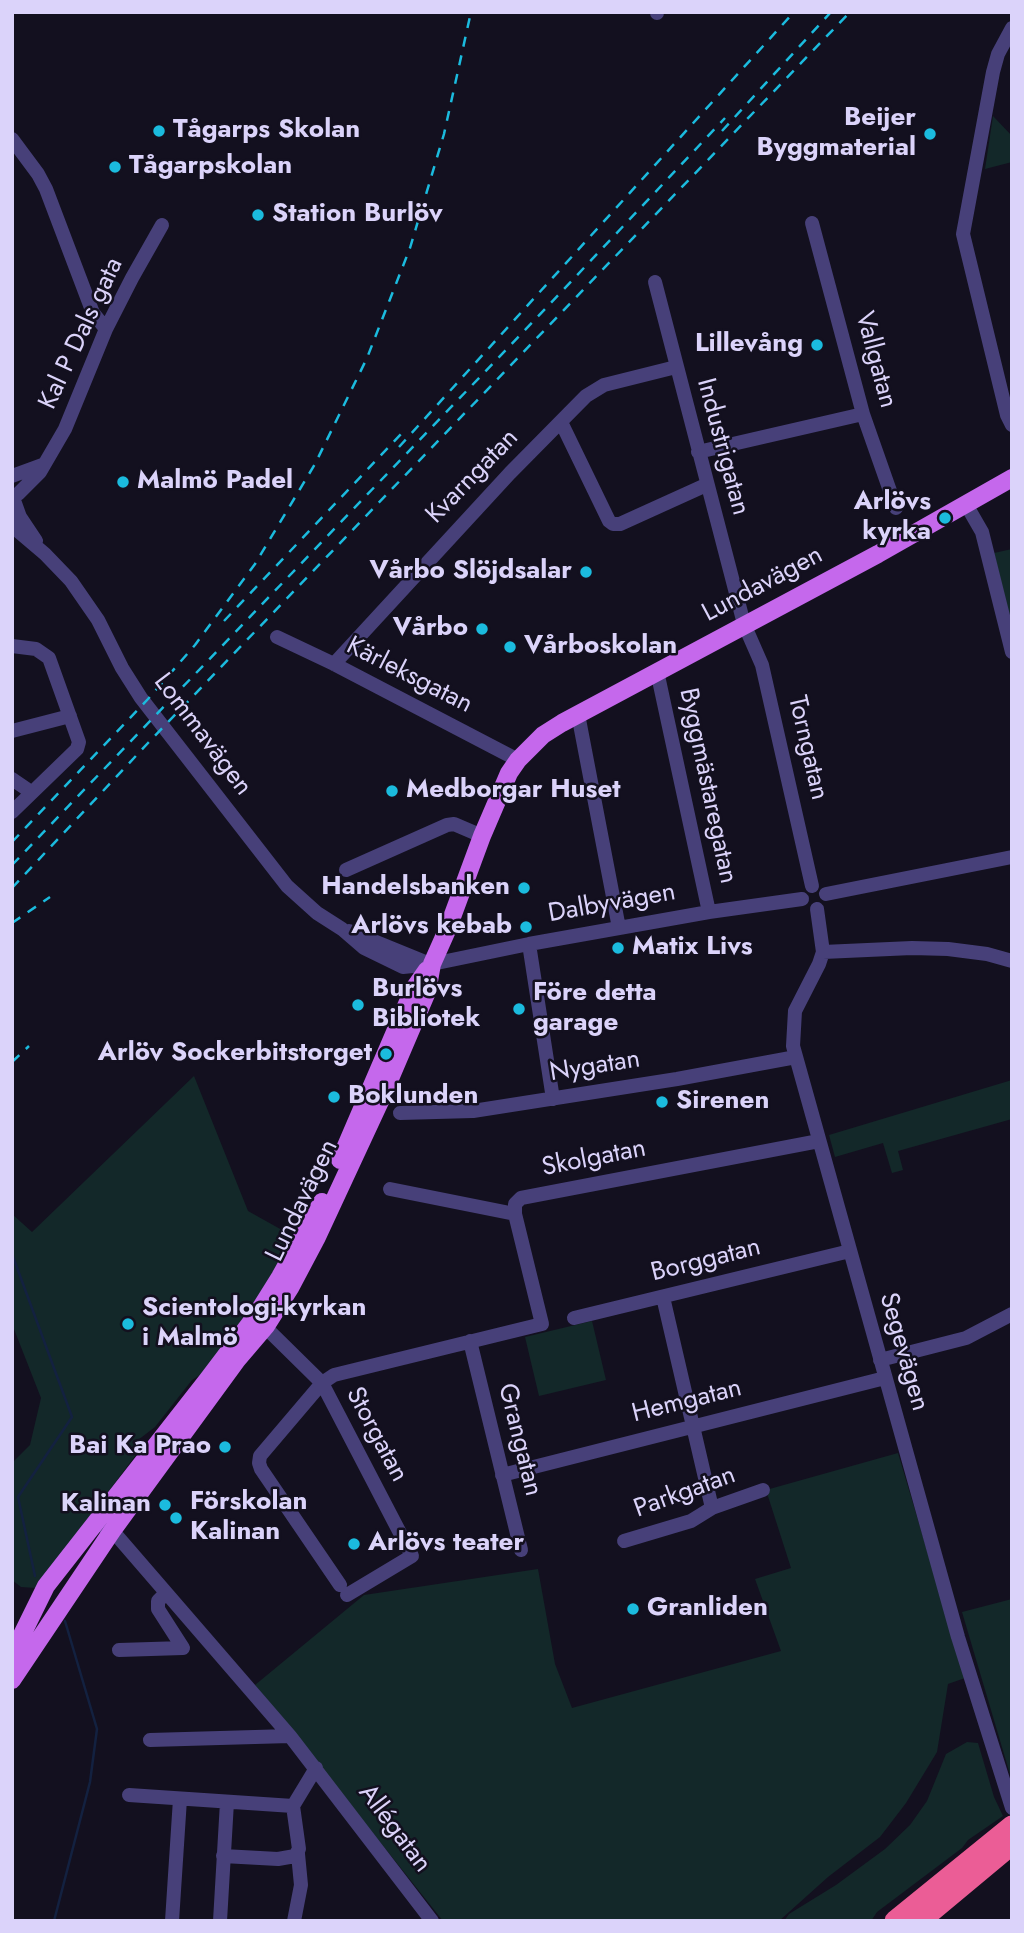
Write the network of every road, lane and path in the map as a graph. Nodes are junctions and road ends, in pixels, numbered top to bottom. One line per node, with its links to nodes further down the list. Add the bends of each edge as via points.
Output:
1 (1012, 28): 10 (street, via 993,72 963,234)
2 (12, 139): 6 (street, via 42,182 93,313)
3 (812, 223): 8 (street, Vallgatan)
4 (162, 225): 6 (street, Kal P Dals gata)
5 (655, 282): 7 (street, Industrigatan)
6 (106, 329): 14 (street, Kal P Dals gata, via 46,463)
7 (676, 367): 9 (street, Kvarngatan, via 604,385); 11 (street, Industrigatan)
8 (863, 414): 11 (street); 16 (street, Vallgatan)
9 (561, 422): 13 (street, via 613,524); 23 (street, Kvarngatan)
10 (1012, 425)
11 (698, 452): 13 (street, Industrigatan)
12 (1012, 478): 15 (main road, Lundavägen)
13 (706, 485): 19 (street, Industrigatan)
14 (14, 492): 18 (street, Lommavägen, via 20,517)
15 (967, 506): 19 (main road, Lundavägen); 22 (street, via 982,532)
16 (896, 508)
17 (12, 526): 18 (street, Lommavägen)
18 (45, 554): 44 (street, Lommavägen, via 87,603 141,698 287,886 364,948 403,967)
19 (744, 624): 24 (main road, Lundavägen); 35 (street, Torngatan, via 762,664)
20 (277, 638): 23 (street, Kärleksgatan)
21 (12, 646): 26 (street, via 36,649 49,658)
22 (1012, 652)
23 (334, 664): 28 (street, Kärleksgatan)
24 (657, 671): 25 (main road, Lundavägen); 39 (street, Byggmästaregatan)
25 (578, 714): 28 (main road, Lundavägen, via 543,735); 40 (street)
26 (69, 716): 27 (street); 30 (street, via 79,742 77,749)
27 (12, 731)
28 (517, 760): 32 (main road, Lundavägen)
29 (12, 779): 30 (street)
30 (31, 792): 31 (street)
31 (12, 812)
32 (482, 836): 34 (street, via 447,825); 44 (main road, Lundavägen)
33 (1012, 857): 36 (street)
34 (345, 870)
35 (812, 886): 36 (street); 37 (street, via 804,890)
36 (826, 894): 38 (street)
37 (802, 899): 38 (street, via 807,908); 39 (street, Dalbyvägen)
38 (817, 909): 42 (street)
39 (709, 912): 40 (street, Dalbyvägen)
40 (619, 928): 41 (street, Dalbyvägen)
41 (529, 944): 44 (street, Dalbyvägen); 46 (street)
42 (823, 952): 43 (street, via 948,949); 45 (street, Segevägen, via 795,1011 792,1036)
43 (1012, 961)
44 (432, 964): 55 (main road, Lundavägen, via 413,990 319,1208)
45 (796, 1057): 46 (street, Nygatan); 48 (street, Segevägen)
46 (553, 1099): 47 (street, Nygatan, via 473,1111)
47 (400, 1113)
48 (819, 1141): 50 (street, Skolgatan, via 521,1198 515,1204); 51 (street, Segevägen)
49 (390, 1189): 50 (street)
50 (515, 1214): 56 (street, via 542,1324)
51 (850, 1251): 52 (street, Borggatan); 57 (street, Segevägen)
52 (663, 1297): 54 (street, Borggatan); 60 (street)
53 (1012, 1314): 57 (street, via 966,1338)
54 (574, 1318)
55 (260, 1321): 59 (street, Storgatan); 64 (main road, Lundavägen); 65 (main road, Lundavägen, via 237,1360)
56 (470, 1341): 59 (street, via 334,1375); 61 (street, Grangatan)
57 (880, 1360): 58 (street, Segevägen)
58 (885, 1378): 60 (street, Hemgatan); 79 (street, Segevägen)
59 (321, 1383): 59 (street, Storgatan, via 259,1463 343,1590 412,1556)
60 (692, 1426): 61 (street, Hemgatan); 63 (street)
61 (502, 1475): 67 (street, Grangatan)
62 (763, 1490): 63 (street, Parkgatan)
63 (712, 1508): 66 (street, Parkgatan, via 691,1521)
64 (95, 1522): 65 (street, Allégatan); 70 (main road, Lundavägen, via 46,1586)
65 (113, 1531): 68 (street, Allégatan); 71 (main road, Lundavägen)
66 (624, 1541)
67 (521, 1550)
68 (166, 1593): 69 (street, via 158,1601 158,1609 183,1647); 72 (street, Allégatan)
69 (119, 1650)
70 (12, 1655)
71 (12, 1679)
72 (290, 1736): 73 (street); 74 (street, Allégatan)
73 (150, 1740)
74 (316, 1768): 78 (street); 88 (street, Allégatan)
75 (129, 1795): 76 (street)
76 (180, 1799): 77 (street); 85 (street)
77 (227, 1802): 78 (street); 83 (street)
78 (293, 1806): 82 (street)
79 (1012, 1808)
80 (1012, 1826): 84 (highway)
81 (1012, 1845): 84 (highway)
82 (298, 1854): 83 (street, via 291,1858); 87 (street, via 301,1885)
83 (223, 1856): 86 (street)
84 (961, 1879): 89 (highway); 90 (highway)
85 (172, 1921)
86 (220, 1921)
87 (294, 1921)
88 (432, 1921)
89 (895, 1921)
90 (920, 1921)

